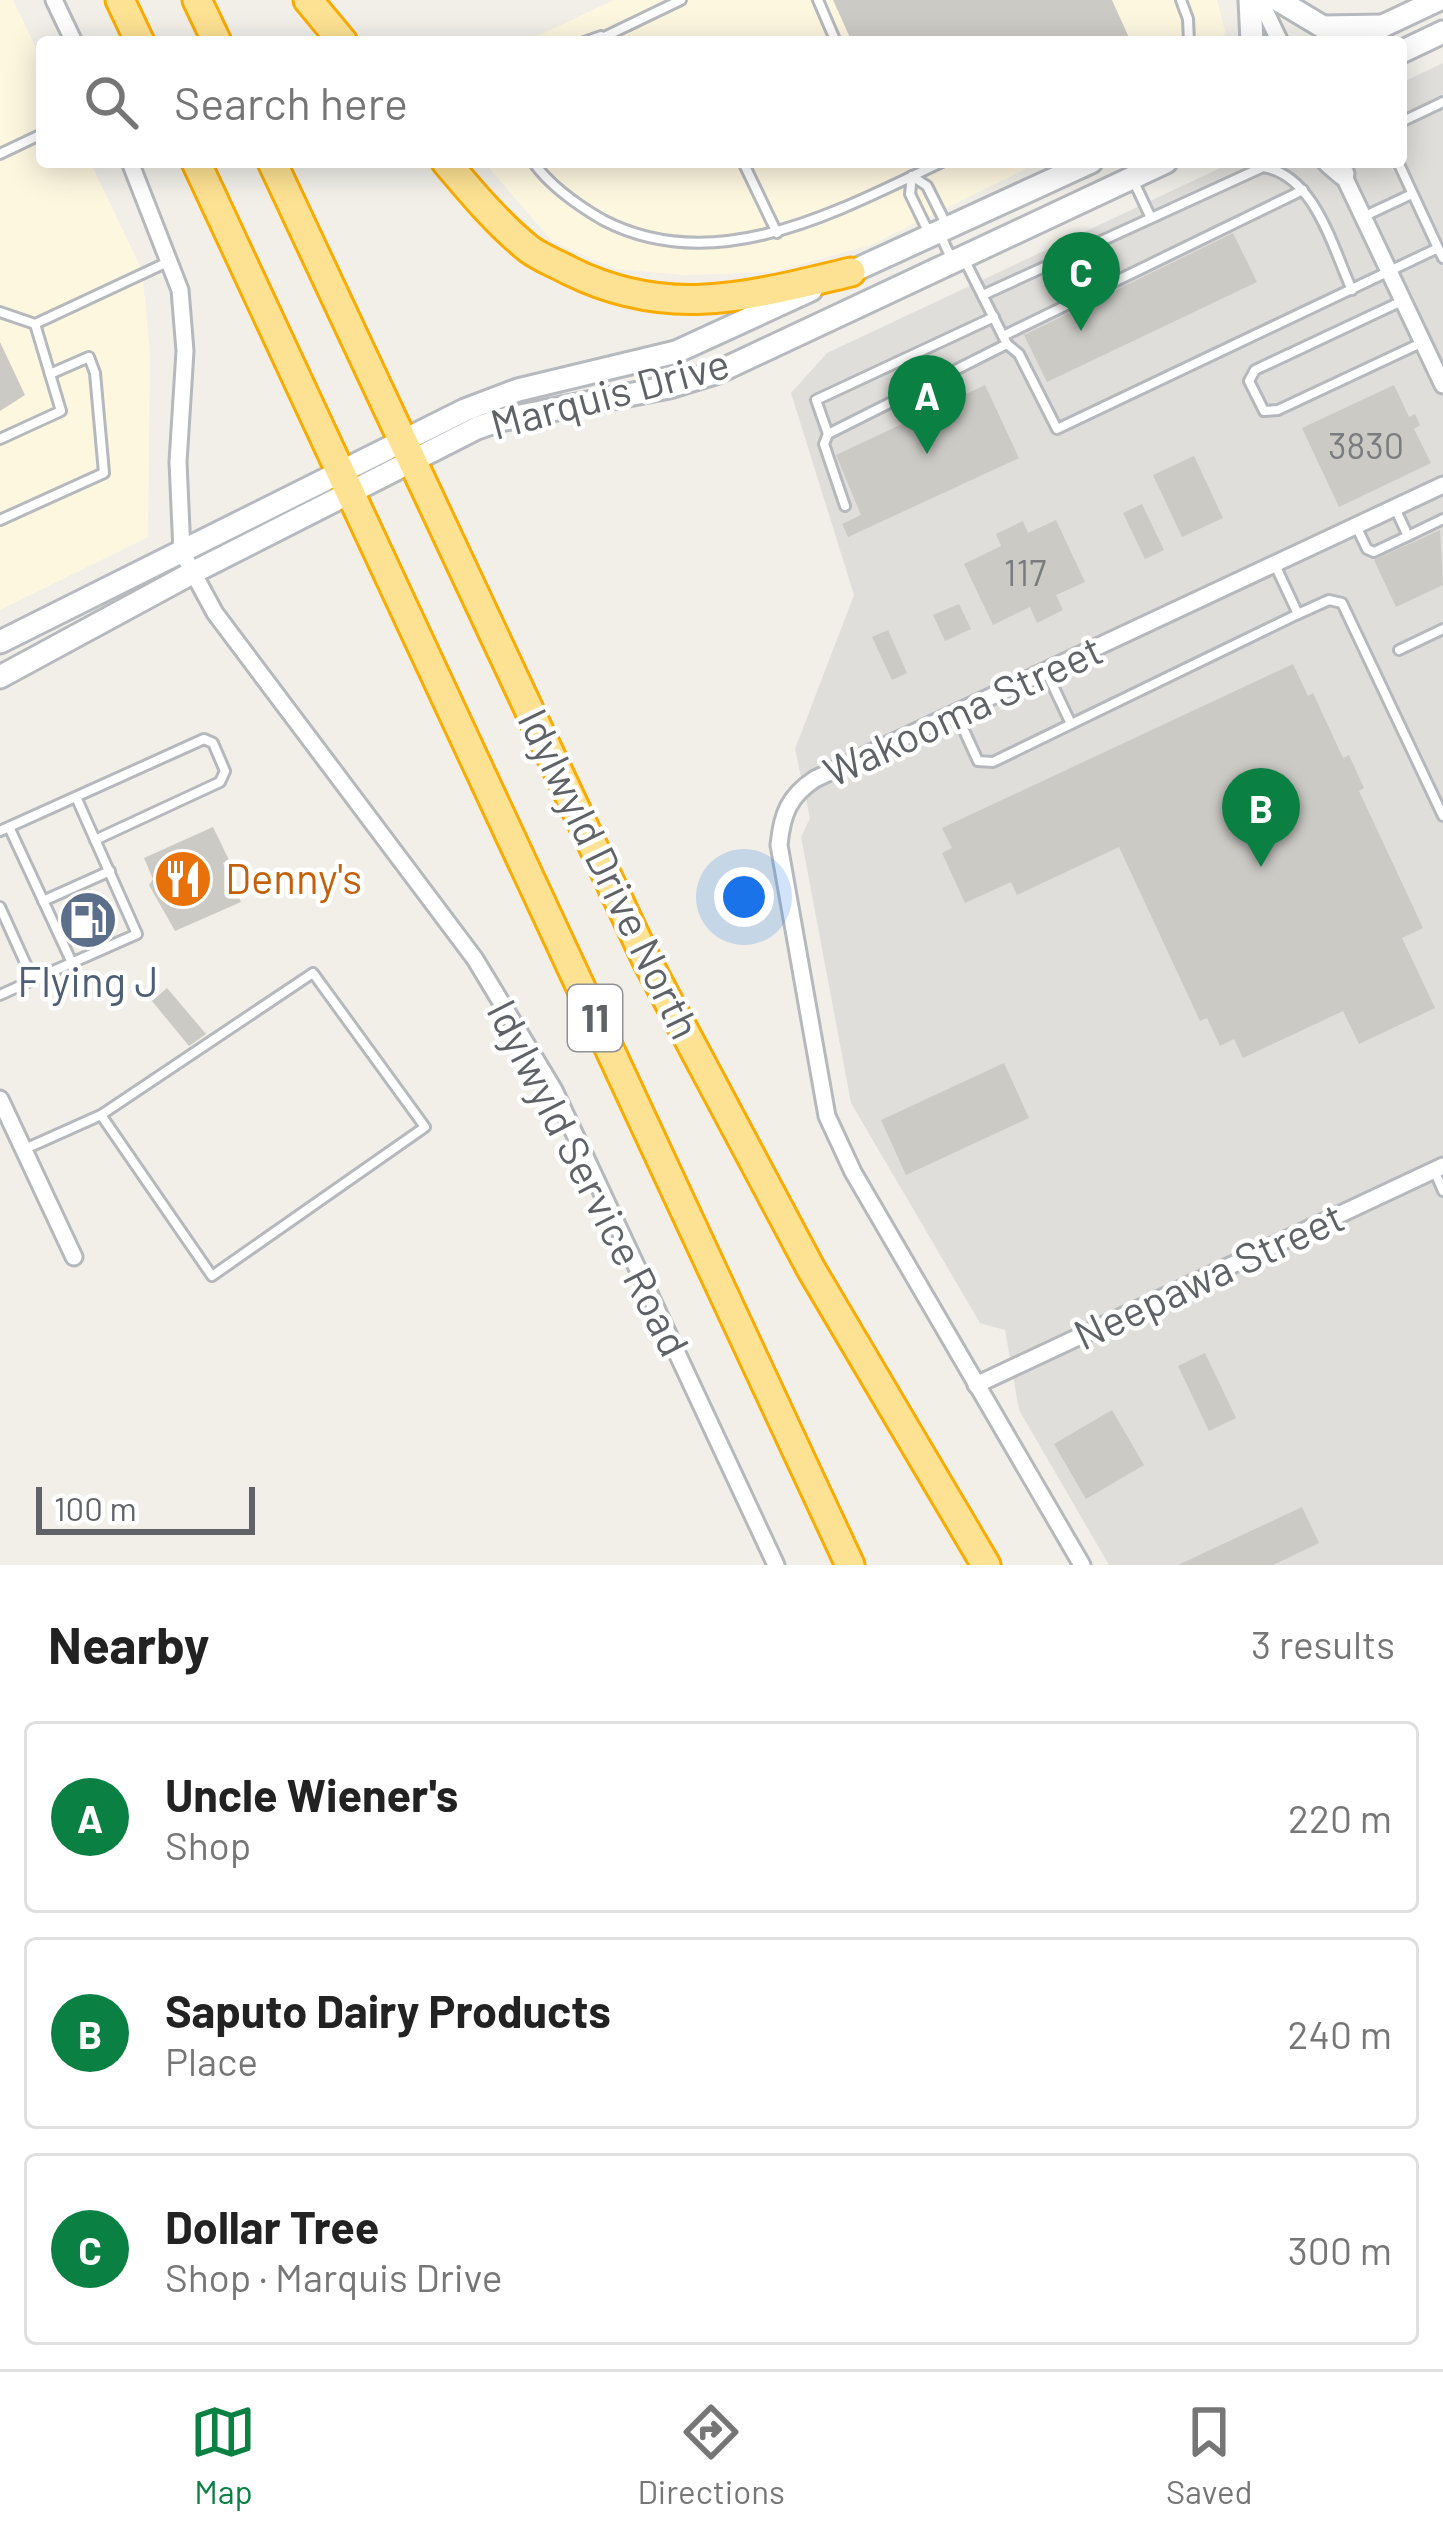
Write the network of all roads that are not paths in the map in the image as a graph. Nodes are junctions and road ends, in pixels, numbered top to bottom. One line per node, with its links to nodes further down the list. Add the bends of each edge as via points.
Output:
1 (54, 0): 14 (street)
2 (120, 0): 15 (highway)
3 (197, 0): 16 (highway)
4 (308, 0): 17 (highway)
5 (681, 0): 18 (lane)
6 (818, 0): 19 (lane)
7 (1181, 0): 20 (lane)
8 (1250, 0): 21 (main road)
9 (1260, 0): 22 (street)
10 (1278, 0): 12 (main road, via 1323,27)
11 (1438, 0): 12 (main road)
12 (1383, 26): 23 (main road)
13 (1443, 32): 24 (main road)
14 (71, 36)
15 (137, 36)
16 (214, 36)
17 (338, 36)
18 (613, 36)
19 (833, 36)
20 (1189, 36)
21 (1252, 36)
22 (1277, 36)
23 (1361, 36)
24 (1407, 49)
25 (1443, 102): 26 (lane)
26 (1407, 119)
27 (36, 137): 28 (lane)
28 (0, 154)
29 (133, 168): 53 (street, Idylwyld Service Road)
30 (199, 168): 69 (highway, Idylwyld Drive North / 11)
31 (275, 168): 68 (highway, Idylwyld Drive North / 11)
32 (451, 168): 54 (highway, via 533,252 622,293 706,299)
33 (539, 168): 49 (lane, via 579,207 668,244)
34 (746, 168): 49 (lane)
35 (929, 168): 42 (lane)
36 (1077, 168): 48 (main road, Marquis Drive)
37 (1153, 168): 43 (main road, Marquis Drive)
38 (1261, 168): 47 (lane)
39 (1270, 168): 44 (lane)
40 (1340, 168): 46 (street)
41 (1401, 168): 45 (lane)
42 (912, 176): 48 (lane, via 910,194 926,227); 48 (lane, via 927,186 944,220); 49 (lane)
43 (1132, 178): 47 (lane); 52 (main road, Marquis Drive)
44 (1305, 190): 56 (lane); 62 (lane)
45 (1412, 194): 46 (lane); 50 (lane)
46 (1364, 217): 55 (street)
47 (1151, 218): 57 (lane)
48 (939, 232): 52 (lane); 54 (main road, Marquis Drive)
49 (777, 233)
50 (1438, 248): 51 (lane); 55 (lane)
51 (1443, 258)
52 (958, 259): 57 (lane); 68 (main road, Marquis Drive, via 718,372 500,420)
53 (171, 260): 61 (lane); 77 (street, Idylwyld Service Road, via 185,351 178,462)
54 (851, 272): 68 (main road, Marquis Drive, via 676,352 465,410)
55 (1389, 272): 56 (lane); 58 (street)
56 (1352, 290): 62 (lane, via 1057,429)
57 (983, 295): 60 (lane)
58 (1403, 300): 63 (street); 63 (lane, via 1255,370 1249,381 1264,411 1278,410)
59 (0, 312): 61 (lane)
60 (994, 317): 62 (lane); 66 (lane, via 816,400)
61 (35, 324): 64 (lane)
62 (1005, 340): 66 (lane)
63 (1423, 342): 65 (street)
64 (50, 374): 67 (lane, via 61,412); 74 (lane, via 88,357 104,472)
65 (1443, 385)
66 (828, 434): 71 (lane, via 824,444)
67 (0, 439)
68 (407, 451): 69 (main road, Marquis Drive); 106 (highway, Idylwyld Drive North / 11, via 647,961 811,1269)
69 (346, 481): 77 (main road, Marquis Drive); 105 (highway, Idylwyld Drive North / 11)
70 (1443, 485): 72 (street, Wakooma Street)
71 (845, 506)
72 (1395, 508): 75 (street, Wakooma Street); 76 (lane)
73 (1443, 519): 76 (lane)
74 (0, 520)
75 (1356, 526): 76 (lane, via 1374,551); 78 (street, Wakooma Street)
76 (1408, 536)
77 (187, 563): 81 (main road, Marquis Drive); 84 (main road, Marquis Drive); 104 (street, Idylwyld Service Road, via 230,634 510,1014 554,1090)
78 (1275, 564): 79 (lane); 83 (street, Wakooma Street)
79 (1298, 614): 86 (lane); 88 (lane, via 1329,599 1342,603)
80 (1443, 629): 82 (lane)
81 (0, 642)
82 (1399, 650)
83 (1046, 671): 85 (street, Wakooma Street); 86 (lane)
84 (0, 677)
85 (956, 713): 86 (lane, via 978,760 993,761); 103 (street, Wakooma Street, via 796,792 779,845 827,1116)
86 (1071, 724)
87 (76, 797): 89 (lane); 90 (lane); 90 (lane, via 204,739 213,743 225,771 220,782)
88 (1443, 816)
89 (4, 829): 92 (lane)
90 (95, 840): 91 (lane)
91 (110, 871): 92 (lane); 94 (lane, via 137,934)
92 (43, 901): 94 (lane)
93 (0, 907): 95 (lane)
94 (73, 964): 95 (lane)
95 (33, 980): 96 (lane)
96 (0, 995)
97 (0, 1099): 99 (street)
98 (101, 1115): 98 (lane, via 212,1276 425,1127 313,974); 99 (lane)
99 (24, 1150): 102 (street)
100 (1438, 1168): 101 (lane); 103 (street, Neepawa Street)
101 (1443, 1191)
102 (74, 1256)
103 (976, 1385): 107 (street, Wakooma Street)
104 (776, 1565)
105 (850, 1565)
106 (986, 1565)
107 (1082, 1565)

